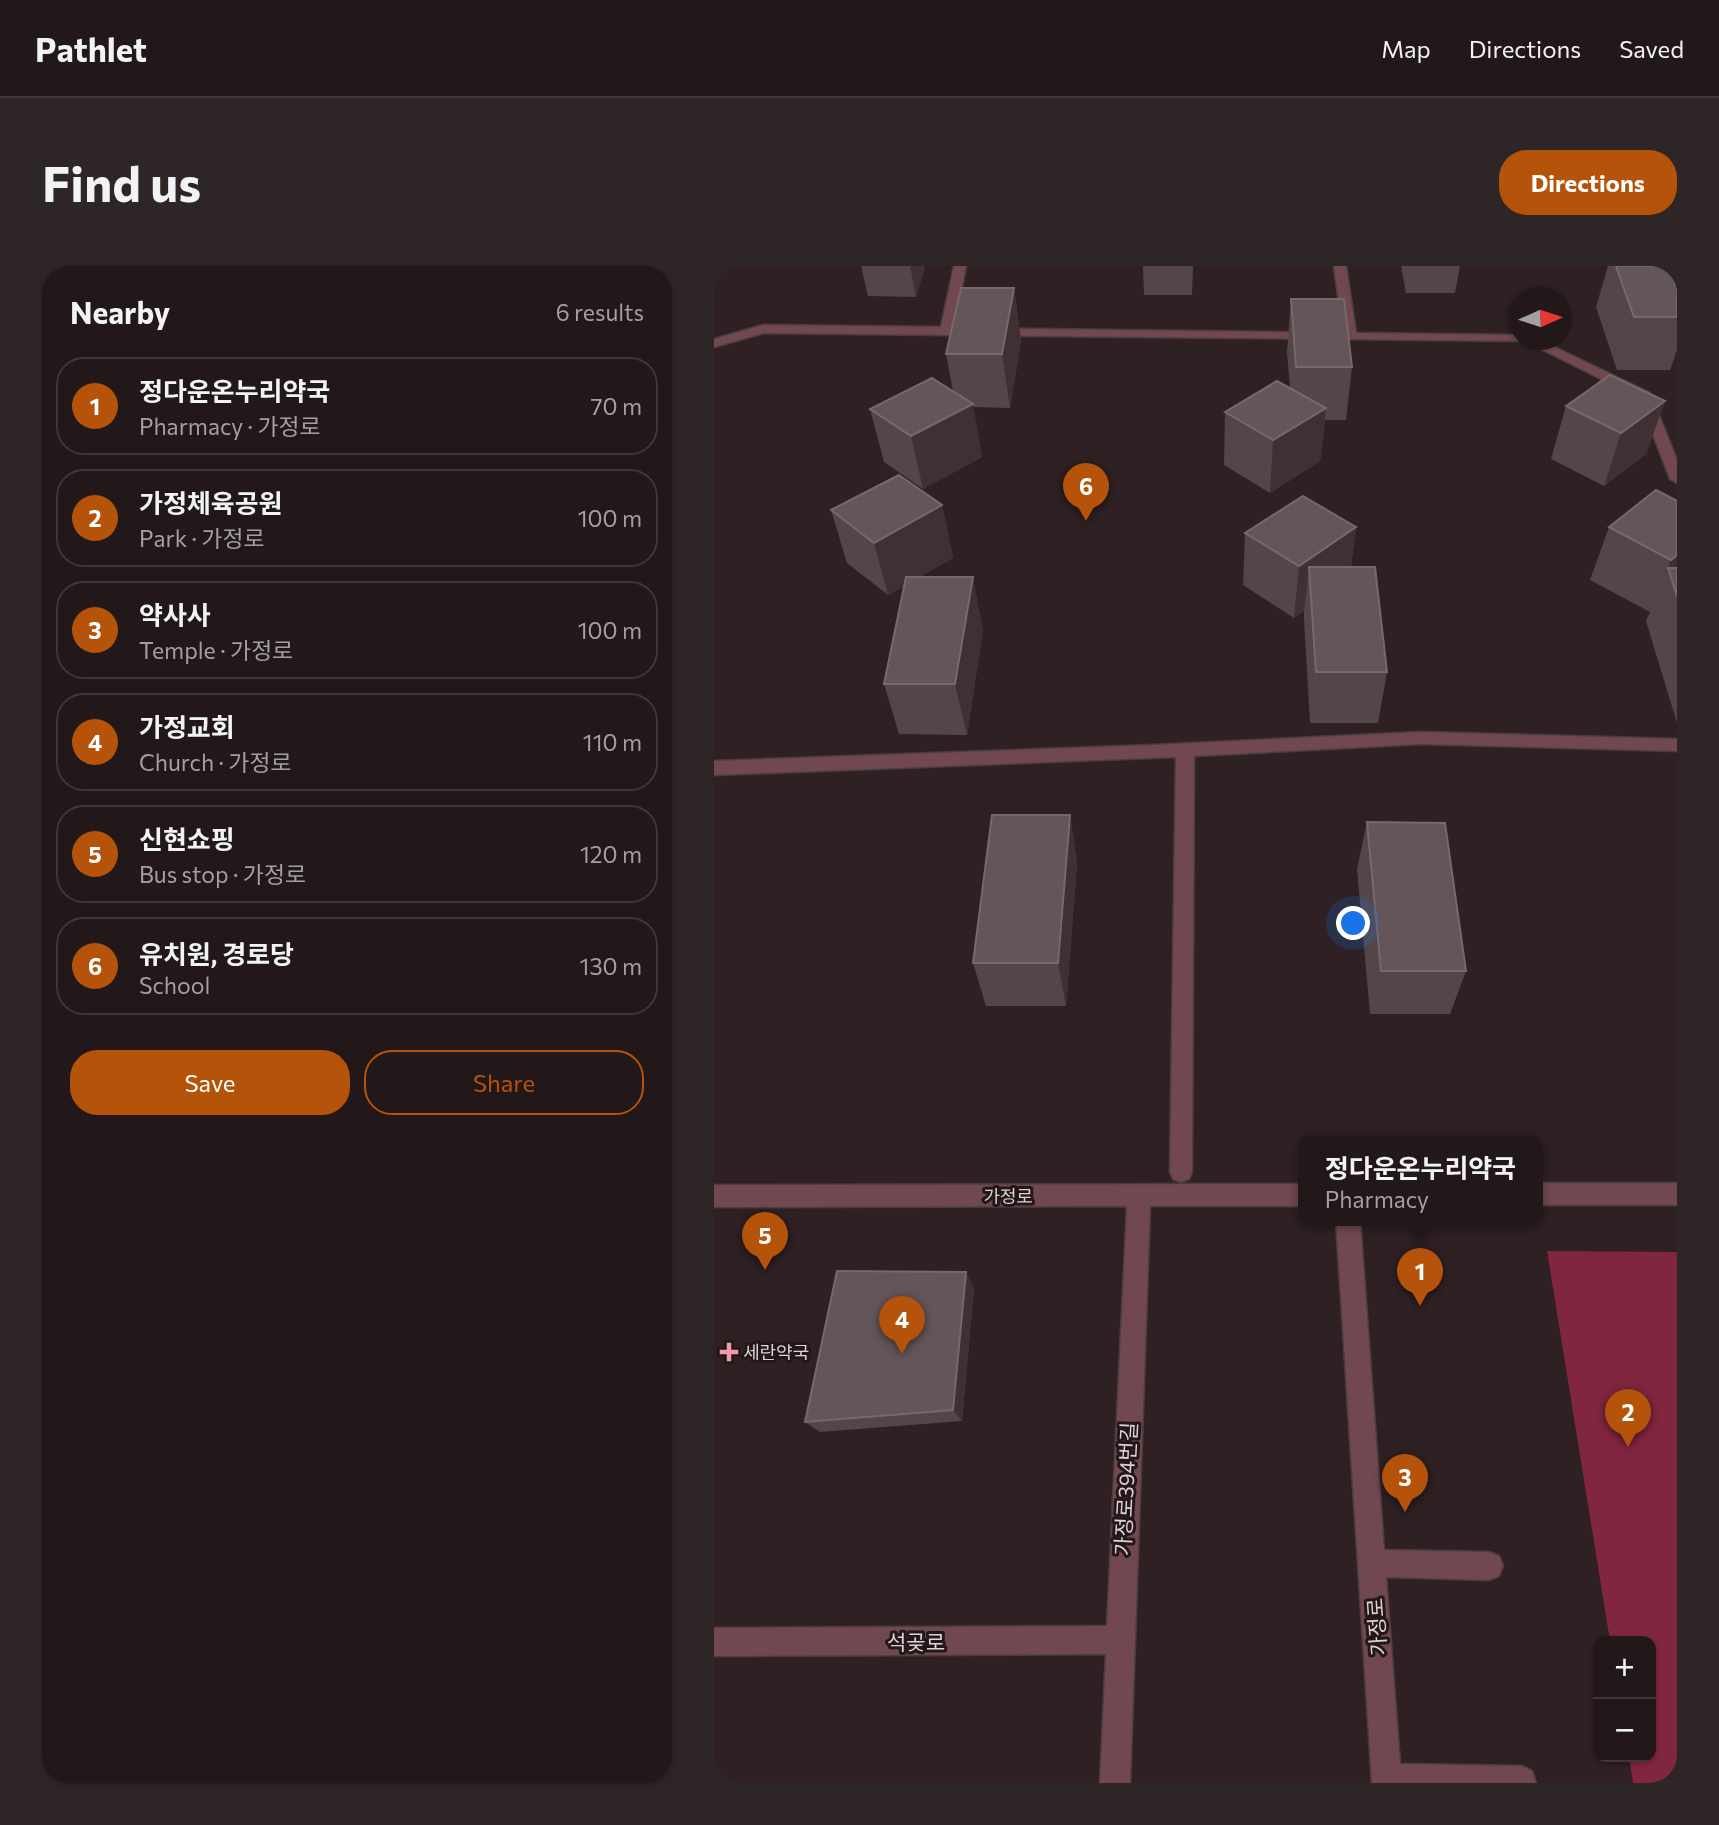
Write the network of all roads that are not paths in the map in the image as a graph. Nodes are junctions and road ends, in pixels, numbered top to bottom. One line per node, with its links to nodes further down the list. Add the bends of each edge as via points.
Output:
1 (960, 266): 3 (street)
2 (1340, 266): 4 (street)
3 (947, 331): 4 (street); 6 (street, via 763,329)
4 (1350, 337): 5 (street)
5 (1509, 339)
6 (714, 343)
7 (1551, 350): 8 (street, via 1644,396)
8 (1677, 480)
9 (1677, 745): 10 (street, via 1420,738)
10 (1185, 750): 11 (street); 12 (street)
11 (714, 768)
12 (1181, 1172)
13 (1543, 1194): 14 (street)
14 (1677, 1194)
15 (1139, 1195): 16 (street, 가정로); 17 (street, 가정로); 21 (street, 가정로394번길)
16 (1298, 1195)
17 (714, 1196)
18 (1348, 1226): 19 (street, 가정로)
19 (1372, 1563): 20 (street); 23 (street, 가정로)
20 (1489, 1566)
21 (1118, 1640): 22 (street, 석곶로); 25 (street, 가정로394번길)
22 (714, 1642)
23 (1387, 1781): 24 (street)
24 (1522, 1781)
25 (1115, 1783)

